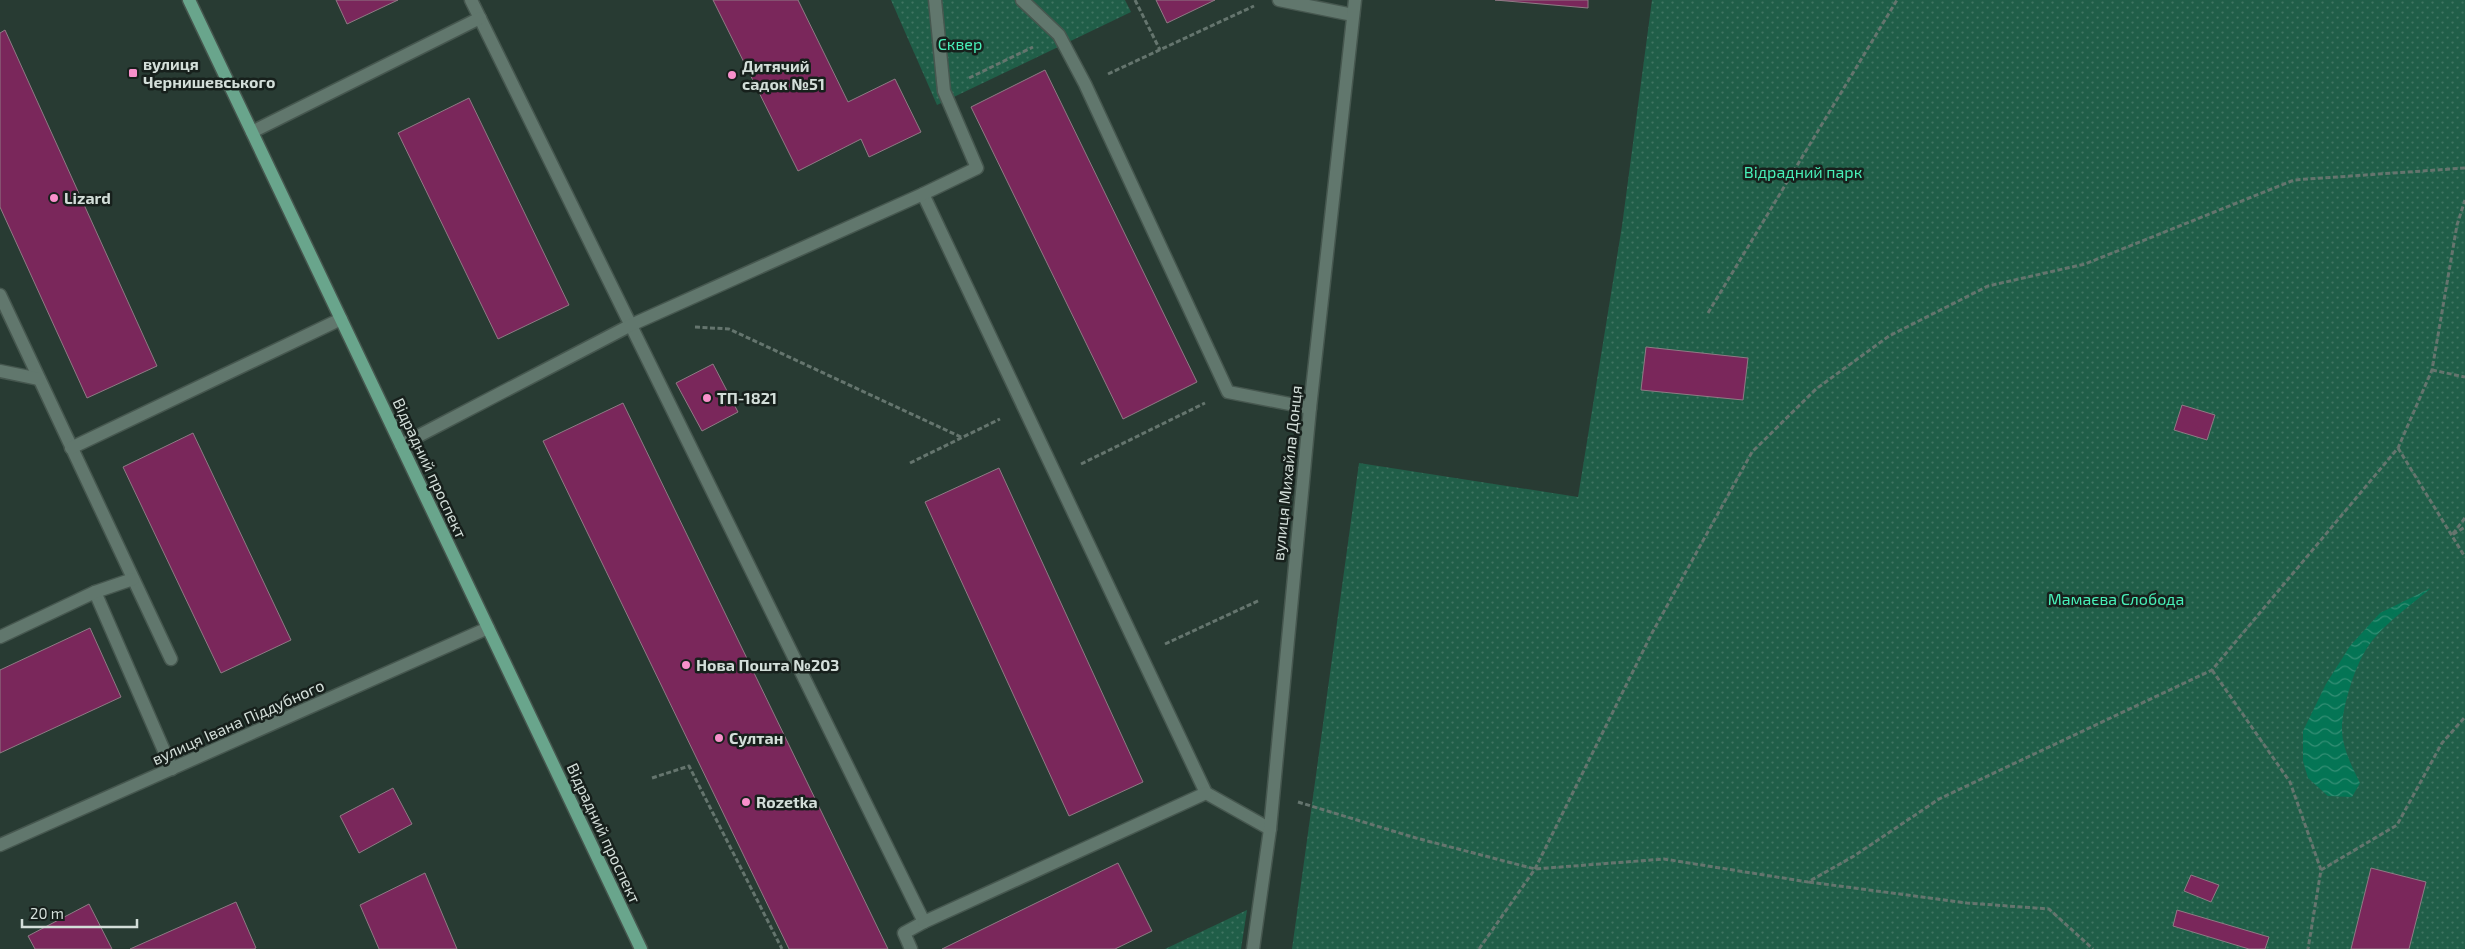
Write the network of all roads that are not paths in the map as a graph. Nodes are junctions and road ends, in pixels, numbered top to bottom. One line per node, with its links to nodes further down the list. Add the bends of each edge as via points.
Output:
1 (189, 0): 9 (main road, Відрадний проспект)
2 (471, 0): 8 (street)
3 (935, 0): 10 (street, via 944,91 977,168)
4 (1022, 0): 16 (street, via 1059,35 1085,84 1228,392)
5 (1279, 0): 7 (street)
6 (1355, 0): 7 (street, вулиця Михайла Донця)
7 (1353, 15): 16 (street, вулиця Михайла Донця)
8 (480, 18): 9 (street); 13 (street)
9 (252, 132): 12 (main road, Відрадний проспект)
10 (923, 194): 13 (street); 25 (street)
11 (0, 295): 15 (street)
12 (341, 319): 17 (main road, Відрадний проспект); 18 (street)
13 (631, 324): 17 (street); 28 (street)
14 (0, 371): 15 (street)
15 (39, 379): 18 (street)
16 (1310, 408): 26 (street, вулиця Михайла Донця)
17 (401, 445): 21 (main road, Відрадний проспект)
18 (72, 448): 19 (street)
19 (134, 579): 20 (street); 23 (street)
20 (95, 592): 22 (street); 24 (street)
21 (488, 628): 24 (street, вулиця Івана Піддубного); 29 (main road, Відрадний проспект)
22 (0, 637)
23 (171, 659)
24 (172, 769): 27 (street, вулиця Івана Піддубного)
25 (1206, 793): 26 (street); 28 (street)
26 (1270, 829): 31 (street, вулиця Михайла Донця)
27 (0, 845)
28 (924, 922): 30 (street, via 904,933)
29 (641, 949)
30 (911, 949)
31 (1253, 949)

